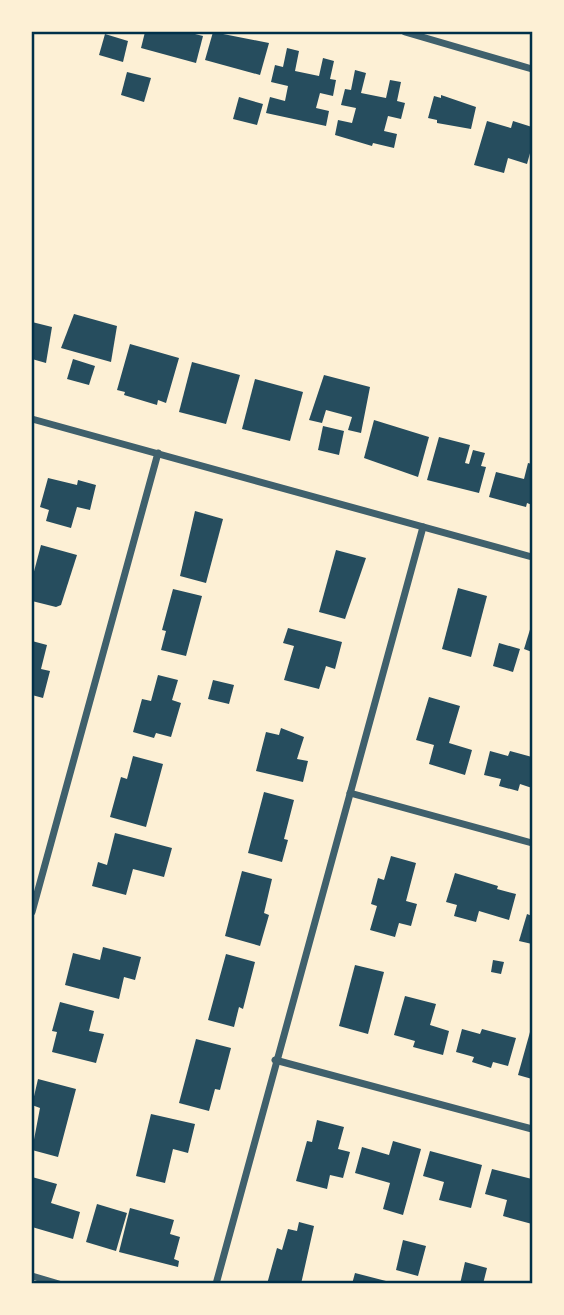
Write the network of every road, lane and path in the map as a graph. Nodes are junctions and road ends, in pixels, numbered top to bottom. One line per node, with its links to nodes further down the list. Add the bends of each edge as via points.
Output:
1 (405, 32): 2 (street)
2 (533, 69)
3 (32, 419): 4 (street)
4 (158, 453): 5 (street); 9 (street)
5 (423, 527): 6 (street); 7 (street)
6 (533, 557)
7 (350, 793): 8 (street); 10 (street)
8 (533, 843)
9 (32, 912)
10 (275, 1060): 11 (street); 14 (street)
11 (533, 1129)
12 (32, 1276): 13 (street)
13 (59, 1283)
14 (216, 1283)

